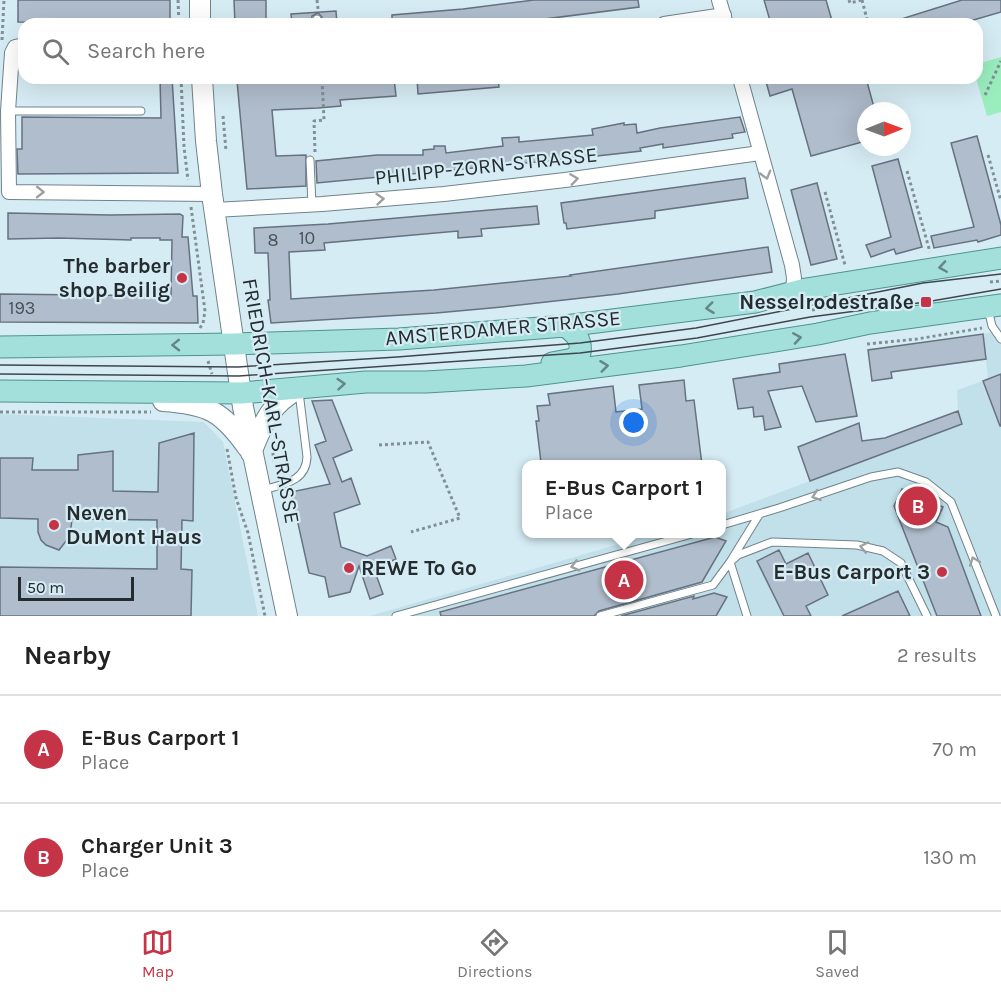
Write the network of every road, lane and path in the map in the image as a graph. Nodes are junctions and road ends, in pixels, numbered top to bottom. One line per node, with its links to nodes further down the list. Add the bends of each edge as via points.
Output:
1 (4, 0): 11 (path)
2 (178, 0): 7 (path)
3 (200, 0): 8 (main road)
4 (719, 0): 9 (street)
5 (849, 0): 6 (path)
6 (862, 0): 10 (path)
7 (179, 18)
8 (200, 18)
9 (724, 18)
10 (867, 18)
11 (2, 43)
12 (18, 46): 18 (street, via 12,53)
13 (1001, 61): 17 (path)
14 (202, 84): 27 (main road, FRIEDRICH-KARL-STRASSE)
15 (322, 84): 22 (path, via 324,120 314,121)
16 (742, 84): 20 (street)
17 (985, 95)
18 (8, 111): 19 (lane); 24 (street)
19 (141, 111)
20 (760, 153): 28 (street, PHILIPP-ZORN-STRASSE, one-way to 20, via 444,194); 34 (street, one-way to 34, via 792,266)
21 (988, 154): 26 (path)
22 (313, 159): 28 (lane)
23 (907, 171): 29 (path)
24 (5, 192): 27 (street, one-way to 27)
25 (825, 192): 31 (path)
26 (1001, 201)
27 (213, 202): 28 (street, PHILIPP-ZORN-STRASSE); 40 (main road, FRIEDRICH-KARL-STRASSE)
28 (317, 204)
29 (931, 257)
30 (1001, 258): 34 (main road, AMSTERDAMER STRASSE, one-way to 34)
31 (846, 270)
32 (1001, 281): 33 (path)
33 (990, 282)
34 (793, 293): 38 (main road, AMSTERDAMER STRASSE, one-way to 38, via 755,302)
35 (814, 303): 36 (path, via 811,312)
36 (853, 303)
37 (994, 306): 39 (lane, via 992,326); 43 (main road, AMSTERDAMER STRASSE, one-way to 37, via 681,356)
38 (565, 326): 40 (main road, AMSTERDAMER STRASSE, via 421,338); 43 (main road, via 578,336 578,356 540,364)
39 (1001, 339)
40 (235, 344): 41 (main road, AMSTERDAMER STRASSE); 47 (main road, FRIEDRICH-KARL-STRASSE)
41 (201, 345): 42 (main road, AMSTERDAMER STRASSE, one-way to 42); 48 (path)
42 (0, 347)
43 (526, 376): 44 (main road, AMSTERDAMER STRASSE, one-way to 43)
44 (298, 389): 47 (main road, AMSTERDAMER STRASSE); 54 (main road, via 283,397 267,415); 55 (lane, via 307,465 293,481)
45 (0, 391): 46 (main road, AMSTERDAMER STRASSE)
46 (123, 392): 48 (main road, AMSTERDAMER STRASSE); 54 (main road, via 138,400 201,406 224,418)
47 (241, 393): 48 (main road, AMSTERDAMER STRASSE); 54 (main road, FRIEDRICH-KARL-STRASSE)
48 (217, 394)
49 (0, 411): 50 (path)
50 (153, 412)
51 (272, 437): 55 (path)
52 (226, 444): 62 (path)
53 (378, 446): 58 (path, via 428,442 460,518)
54 (251, 453): 55 (main road, FRIEDRICH-KARL-STRASSE)
55 (268, 489): 63 (main road, FRIEDRICH-KARL-STRASSE)
56 (759, 515): 57 (lane); 60 (lane); 67 (lane, one-way to 56, via 951,502 926,482 898,472 871,477)
57 (726, 524)
58 (411, 532)
59 (678, 538): 64 (lane, one-way to 64)
60 (730, 562): 61 (lane); 65 (lane, via 713,585); 66 (lane, one-way to 60, via 901,563 883,551 858,545 772,542)
61 (745, 615)
62 (265, 616)
63 (287, 616)
64 (396, 616)
65 (600, 616)
66 (927, 616)
67 (996, 616)

